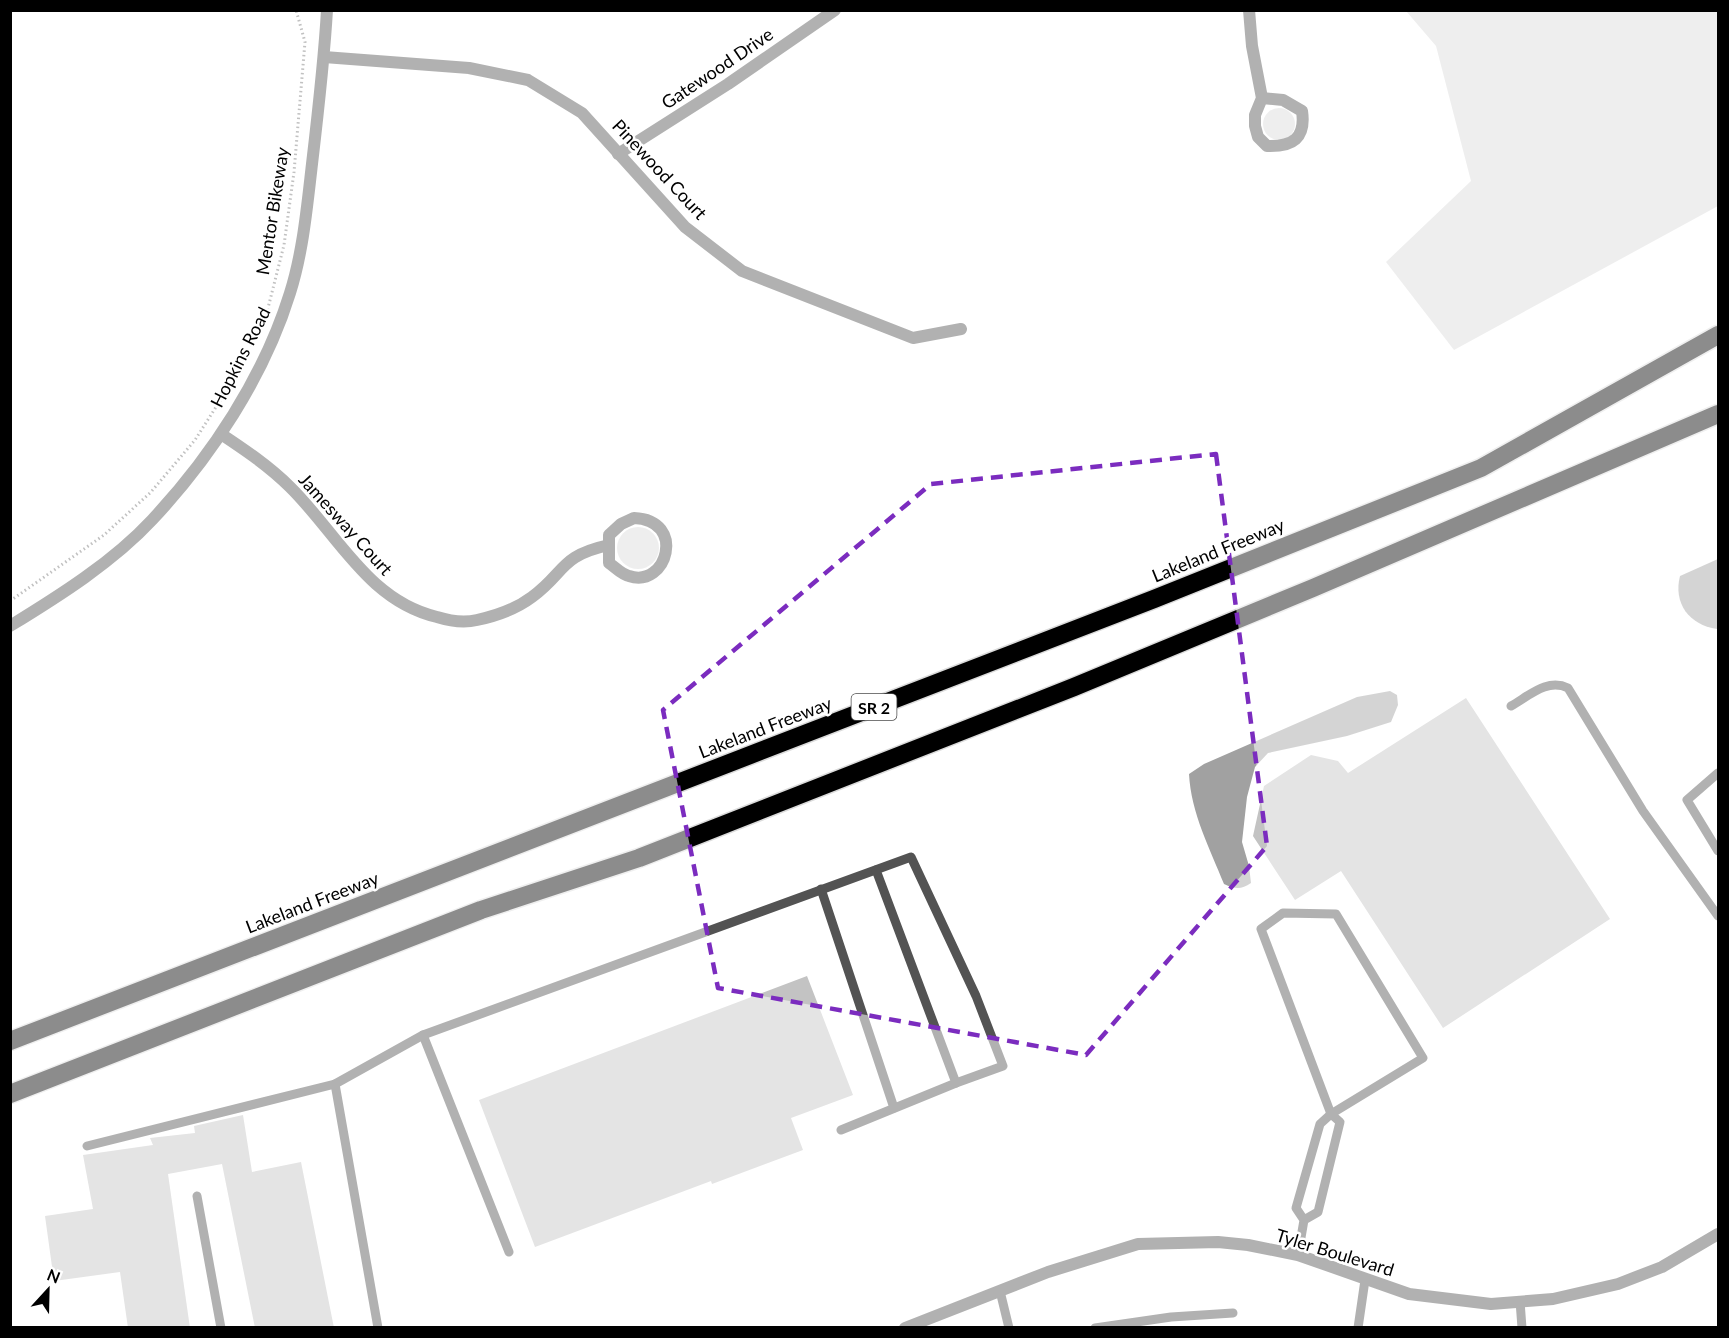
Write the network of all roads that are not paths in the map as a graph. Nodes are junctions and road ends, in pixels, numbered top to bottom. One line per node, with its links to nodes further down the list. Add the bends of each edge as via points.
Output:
1 (327, 10): 4 (street, Hopkins Road)
2 (835, 10): 6 (street, Gatewood Drive)
3 (1249, 10): 5 (street)
4 (324, 57): 6 (street, Pinewood Court, via 469,68 528,80 582,113); 10 (street, Hopkins Road, via 308,202 290,293 262,360)
5 (1262, 98): 5 (street, via 1255,115 1258,136 1267,146 1291,143 1304,125 1302,111 1283,100)
6 (618, 154): 7 (street, Pinewood Court, via 686,226 742,271 913,338)
7 (961, 329)
8 (1719, 335): 20 (highway, Lakeland Freeway / SR 2, via 1481,468 1154,599)
9 (1719, 414): 23 (highway, via 1074,687 639,858 481,910)
10 (221, 434): 11 (street, Jamesway Court, via 256,457 290,487 373,583 418,613 475,621 505,612 532,597 568,560); 12 (street, Hopkins Road, via 150,522 109,557)
11 (609, 545): 11 (street, via 609,535 634,518 654,522 667,539 660,567 642,578 630,577 609,563)
12 (10, 626)
13 (1511, 706): 18 (lane, via 1550,684 1568,688 1643,811)
14 (1719, 773): 15 (lane, via 1687,800)
15 (1719, 852)
16 (876, 870): 17 (lane); 21 (lane); 21 (lane, via 911,857 992,1036 1003,1066)
17 (821, 890): 19 (lane); 24 (lane)
18 (1719, 916)
19 (423, 1035): 22 (lane); 31 (lane)
20 (10, 1041)
21 (956, 1083): 24 (lane)
22 (335, 1084): 27 (lane); 40 (lane)
23 (10, 1094)
24 (894, 1108): 26 (lane)
25 (1332, 1114): 25 (lane, via 1423,1058 1336,914 1283,913 1261,929); 29 (lane, via 1320,1124 1296,1208); 29 (lane, via 1340,1122 1317,1212)
26 (841, 1130)
27 (87, 1146)
28 (197, 1196): 39 (lane)
29 (1304, 1220): 32 (lane)
30 (1719, 1234): 35 (street, Tyler Boulevard, via 1662,1267 1618,1284 1553,1299)
31 (509, 1252)
32 (1298, 1255): 33 (street, Tyler Boulevard); 34 (street, Tyler Boulevard, via 1218,1242 1138,1244)
33 (1365, 1280): 35 (street, Tyler Boulevard, via 1409,1294 1491,1304); 45 (lane)
34 (1000, 1290): 41 (street, Tyler Boulevard); 42 (lane)
35 (1520, 1301): 46 (lane)
36 (1233, 1313): 37 (lane)
37 (1171, 1317): 38 (lane); 44 (lane)
38 (1113, 1326): 43 (lane)
39 (221, 1328)
40 (378, 1328)
41 (905, 1328)
42 (1009, 1328)
43 (1095, 1328)
44 (1168, 1328)
45 (1358, 1328)
46 (1522, 1328)

